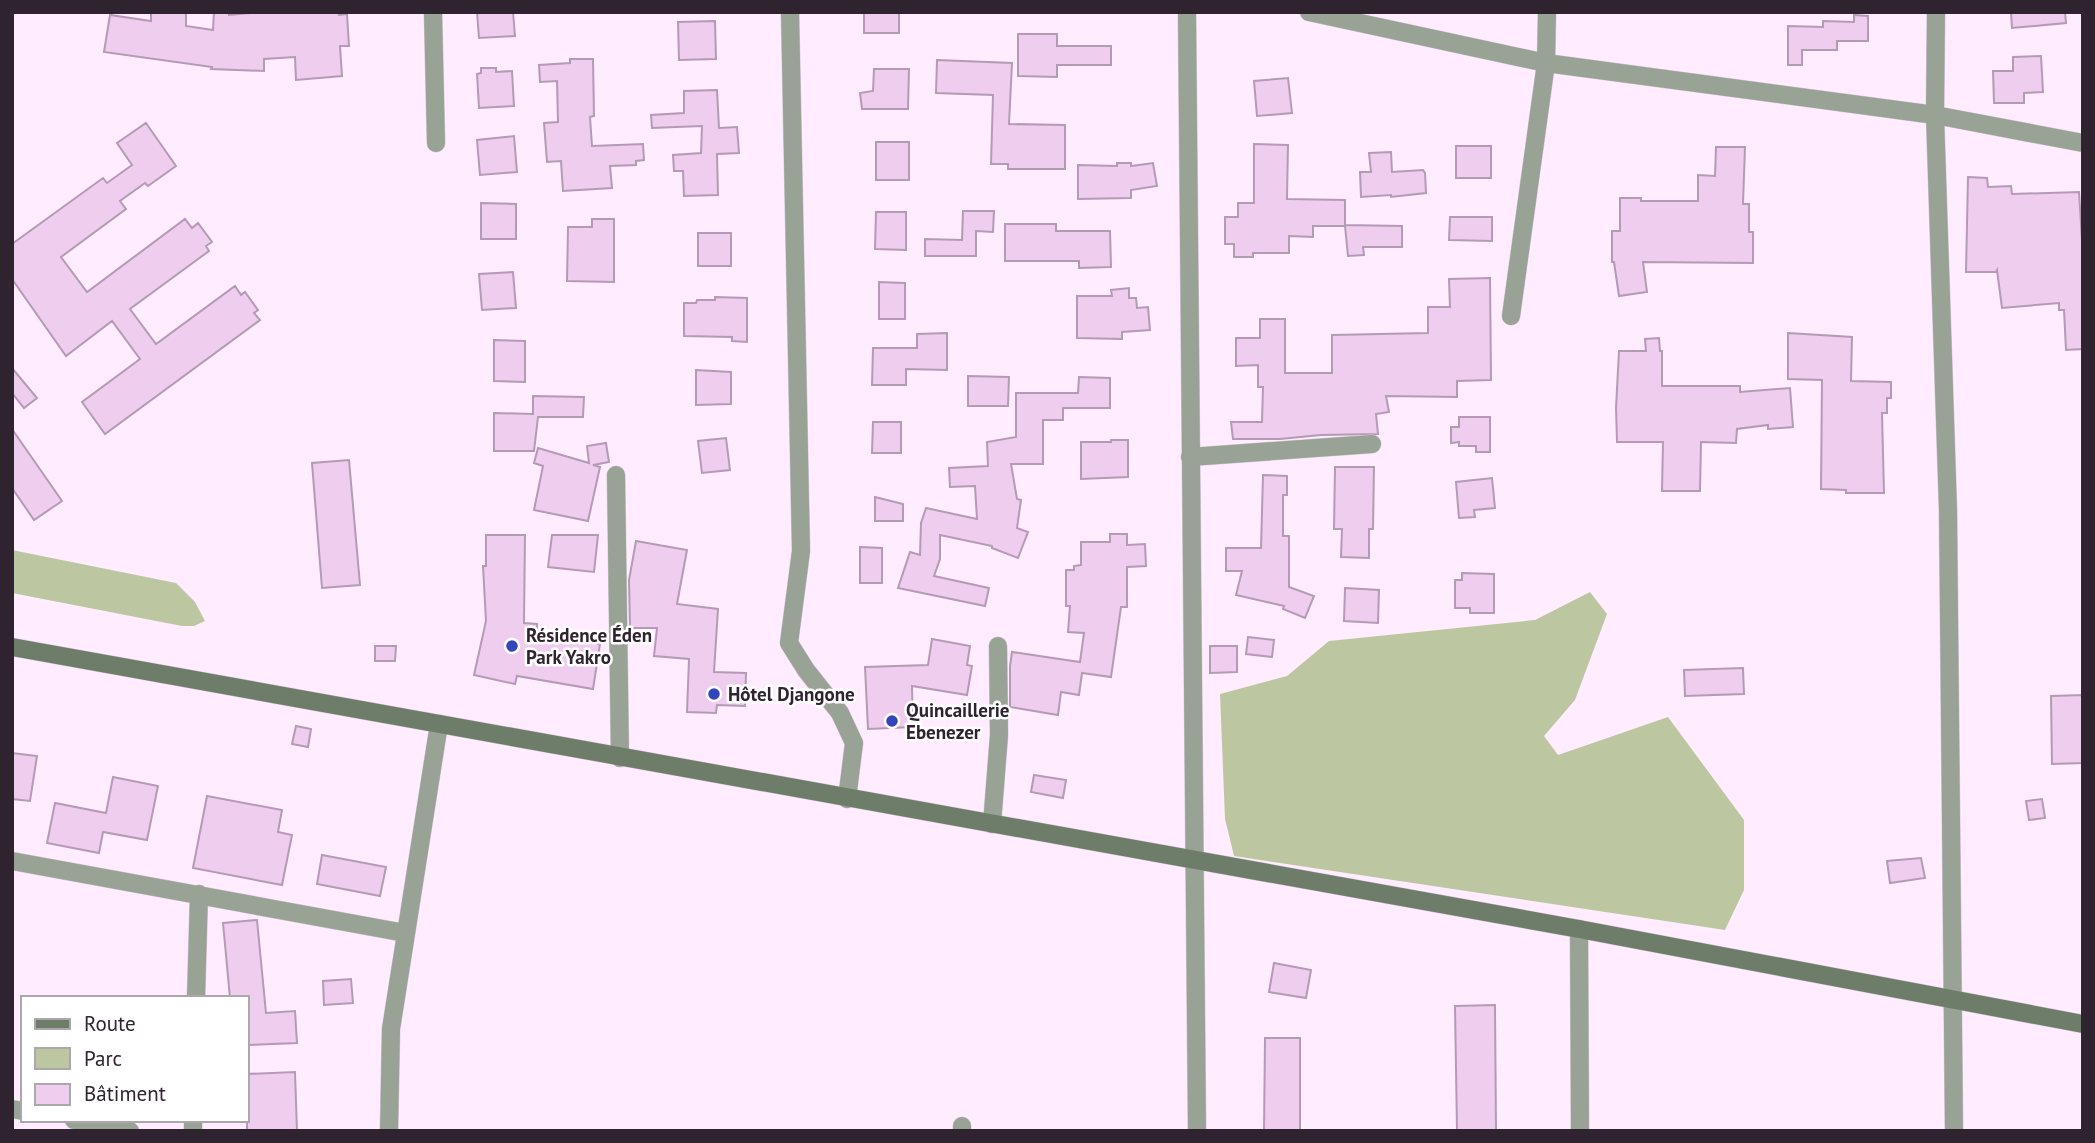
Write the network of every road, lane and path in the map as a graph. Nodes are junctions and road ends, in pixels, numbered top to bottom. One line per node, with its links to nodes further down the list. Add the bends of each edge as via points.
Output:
1 (433, 12): 9 (street)
2 (790, 12): 19 (street, via 801,551 789,643 840,713 854,743)
3 (1187, 12): 13 (street)
4 (1309, 12): 7 (street)
5 (1547, 12): 7 (street)
6 (1937, 12): 8 (street)
7 (1546, 63): 8 (street); 11 (street)
8 (1935, 115): 10 (street); 27 (street, via 1948,510)
9 (436, 143)
10 (2083, 143)
11 (1511, 316)
12 (1372, 444): 13 (street)
13 (1190, 457): 22 (street)
14 (616, 474): 18 (street)
15 (998, 646): 20 (street, via 999,735)
16 (12, 648): 17 (street)
17 (439, 724): 18 (street); 25 (street)
18 (620, 758): 19 (street)
19 (847, 799): 20 (street)
20 (992, 824): 22 (street)
21 (12, 861): 23 (street)
22 (1193, 861): 24 (street); 32 (street)
23 (199, 894): 25 (street); 26 (street)
24 (1579, 929): 27 (street); 33 (street)
25 (405, 933): 31 (street, via 391,1030)
26 (196, 996)
27 (1952, 1001): 28 (street); 34 (street)
28 (2083, 1024)
29 (84, 1122): 30 (street)
30 (130, 1131)
31 (389, 1131)
32 (1197, 1131)
33 (1580, 1131)
34 (1954, 1131)

